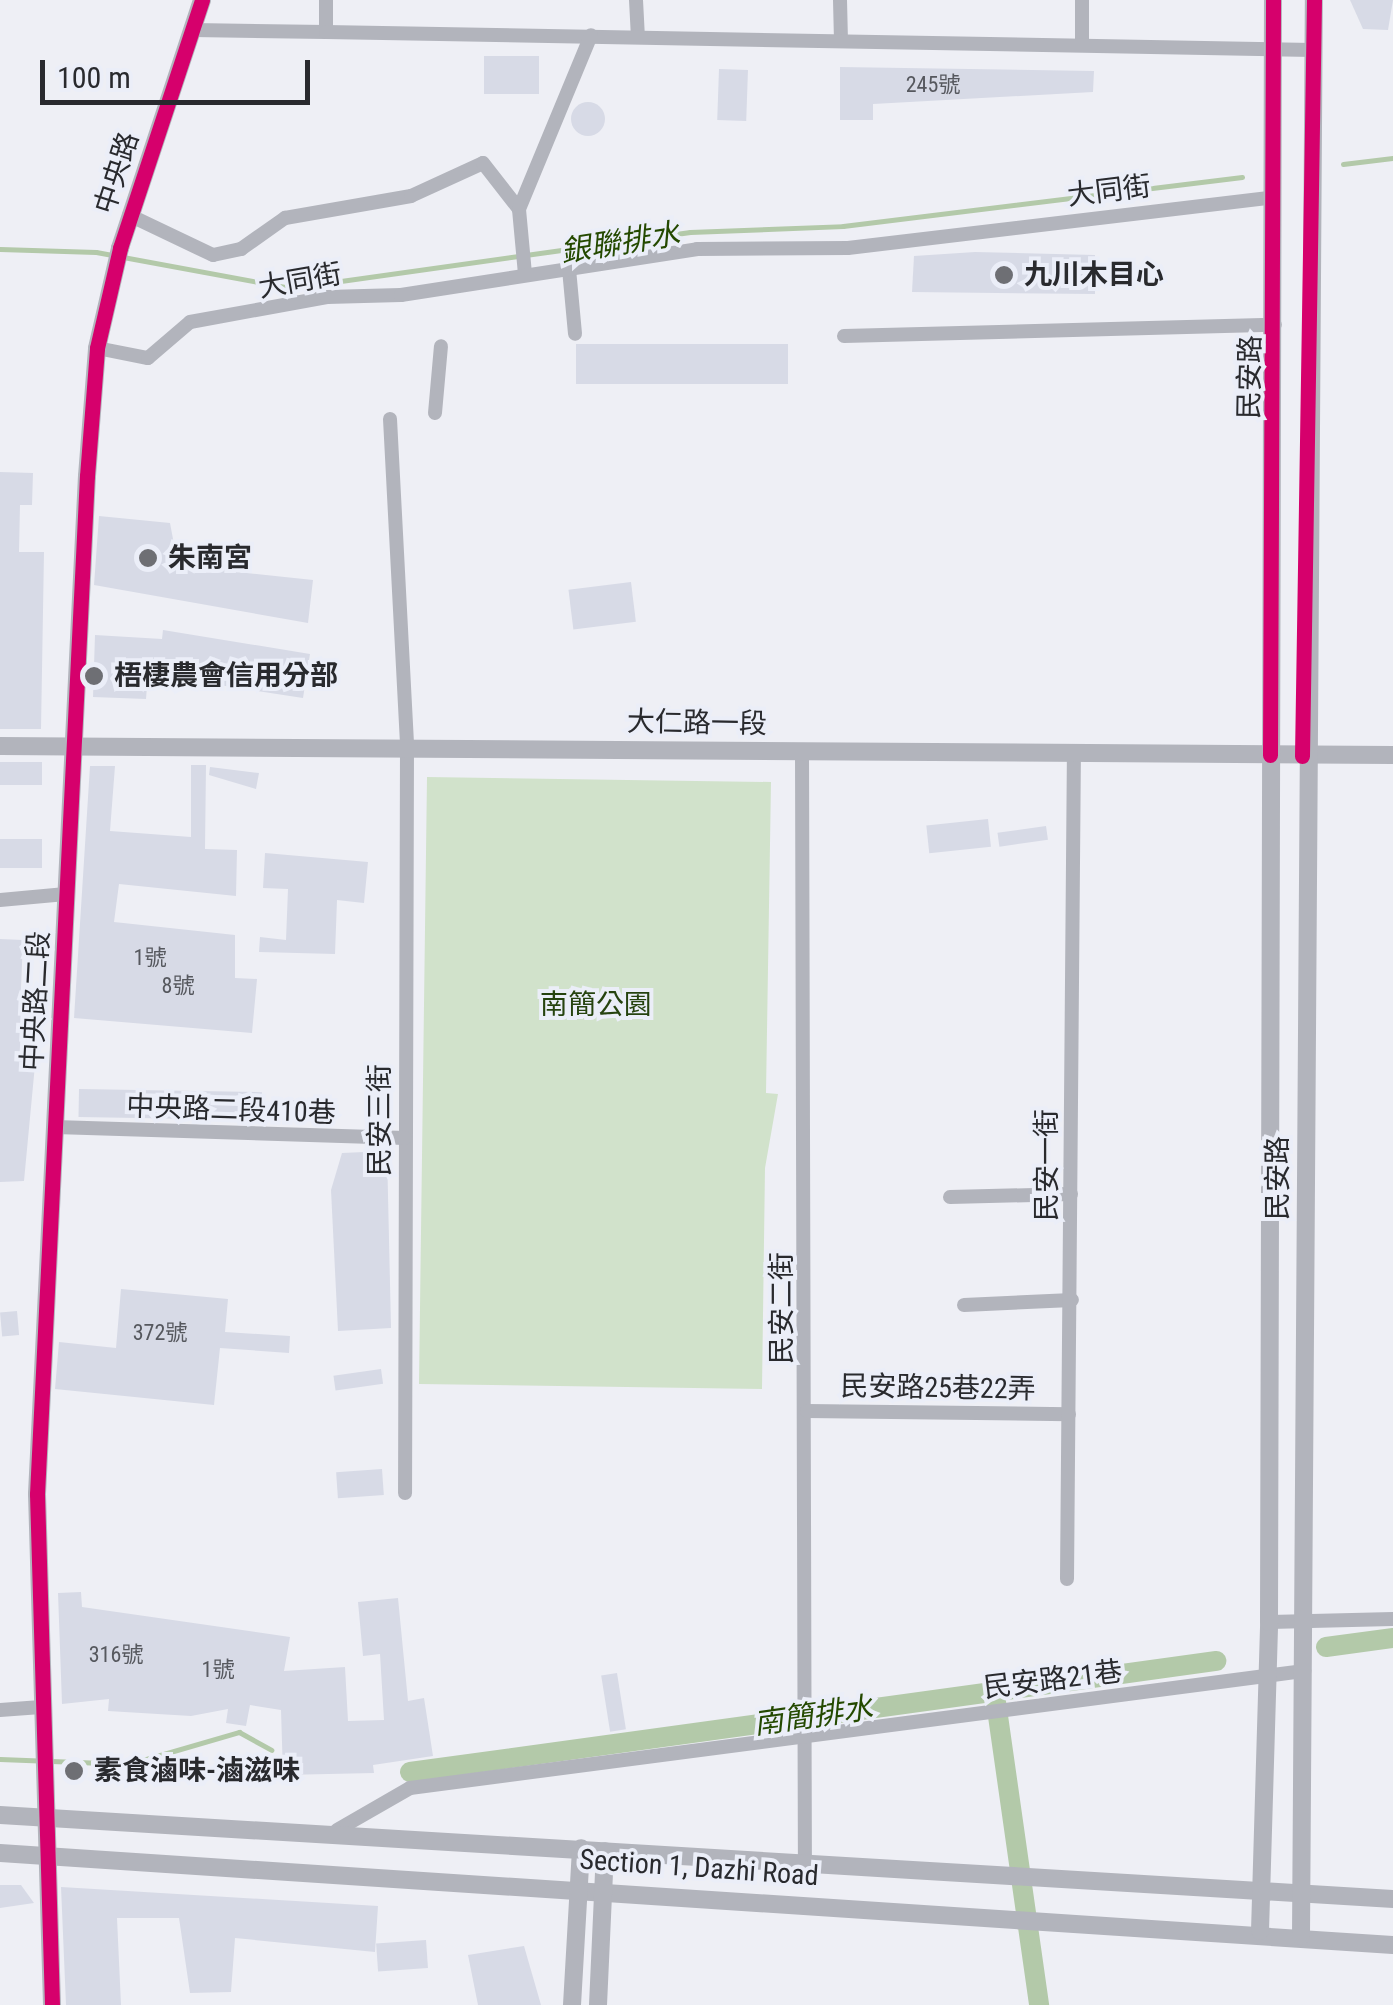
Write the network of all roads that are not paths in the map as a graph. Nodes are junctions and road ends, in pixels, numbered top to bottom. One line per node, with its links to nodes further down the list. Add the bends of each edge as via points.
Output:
1 (202, 0): 8 (street, 中央路)
2 (326, 0): 9 (street)
3 (636, 0): 11 (street)
4 (840, 0): 12 (street)
5 (1082, 0): 13 (street)
6 (1273, 0): 14 (street, 民安路)
7 (1314, 0): 15 (street, 民安路)
8 (193, 30): 9 (street); 18 (street, 中央路)
9 (326, 32): 10 (street)
10 (591, 36): 11 (street); 17 (street)
11 (638, 36): 12 (street)
12 (841, 41): 13 (street)
13 (1082, 46): 14 (street)
14 (1273, 49): 15 (street); 16 (street, 民安路)
15 (1314, 50): 23 (street, 民安路)
16 (1272, 197): 19 (street, 大同街, via 832,248 697,249); 22 (street, 民安路)
17 (519, 209): 18 (street, via 484,164 411,196 285,218 241,249 213,255); 21 (street)
18 (129, 215): 20 (street, 中央路)
19 (570, 269): 21 (street, 大同街); 24 (street)
20 (115, 270): 27 (street, 中央路二段)
21 (524, 274): 27 (street, 大同街, via 190,322 148,358)
22 (1276, 324): 23 (street); 25 (street); 35 (street, 民安路)
23 (1308, 324): 37 (street, 民安路)
24 (575, 334)
25 (844, 336)
26 (441, 346): 28 (street)
27 (97, 348): 31 (street, 中央路二段)
28 (435, 413)
29 (390, 419): 32 (street, via 386,477)
30 (0, 746): 31 (street, 大仁路一段)
31 (73, 747): 32 (street, 大仁路一段); 38 (street, 中央路二段)
32 (407, 747): 34 (street, 大仁路一段); 41 (street, 民安三街)
33 (1074, 751): 34 (street, 大仁路一段); 35 (street, 大仁路一段); 42 (street, 民安一街)
34 (802, 752): 46 (street, 民安二街)
35 (1270, 755): 37 (street, 大仁路一段); 52 (street, 民安路)
36 (1393, 755): 37 (street, 大仁路一段)
37 (1302, 756): 50 (street, 民安路)
38 (66, 894): 39 (street); 40 (street, 中央路二段)
39 (0, 900)
40 (55, 1128): 41 (street, 中央路二段410巷); 55 (street, 中央路二段, via 37,1494)
41 (405, 1138): 48 (street, 民安三街)
42 (1071, 1194): 43 (street); 44 (street, 民安一街)
43 (950, 1197)
44 (1072, 1300): 45 (street); 47 (street, 民安一街)
45 (964, 1304)
46 (807, 1410): 47 (street, 民安路25巷22弄); 57 (street, 民安二街)
47 (1069, 1414): 49 (street, 民安一街)
48 (405, 1493)
49 (1067, 1578)
50 (1304, 1620): 51 (street); 52 (street); 53 (street, 民安路)
51 (1393, 1620)
52 (1269, 1622): 54 (street, 民安路)
53 (1304, 1671): 54 (street, 民安路21巷); 68 (street, 民安路)
54 (1266, 1674): 57 (street, 民安路21巷); 67 (street, 民安路)
55 (41, 1707): 56 (street); 59 (street, 中央路二段)
56 (0, 1710)
57 (807, 1736): 60 (street, 民安路21巷, via 410,1788); 65 (street, 民安二街)
58 (0, 1815): 59 (street, Section 1, Dazhi Road)
59 (44, 1815): 60 (street, Section 1, Dazhi Road); 64 (street)
60 (337, 1830): 61 (street, Section 1, Dazhi Road)
61 (581, 1848): 62 (street, Section 1, Dazhi Road); 66 (street)
62 (605, 1850): 65 (street, Section 1, Dazhi Road); 69 (street)
63 (0, 1853): 64 (street, Section 1, Dazhi Road)
64 (45, 1854): 66 (street, Section 1, Dazhi Road); 74 (street)
65 (805, 1863): 67 (street, Section 1, Dazhi Road)
66 (576, 1886): 69 (street, Section 1, Dazhi Road); 75 (street)
67 (1260, 1886): 68 (street, Section 1, Dazhi Road); 71 (street, 民安路)
68 (1302, 1888): 70 (street, Section 1, Dazhi Road); 72 (street, 民安路)
69 (602, 1890): 71 (street, Section 1, Dazhi Road); 76 (street)
70 (1393, 1899)
71 (1260, 1931): 72 (street, Section 1, Dazhi Road)
72 (1301, 1936): 73 (street, Section 1, Dazhi Road)
73 (1393, 1946)
74 (52, 2005)
75 (572, 2005)
76 (598, 2005)

